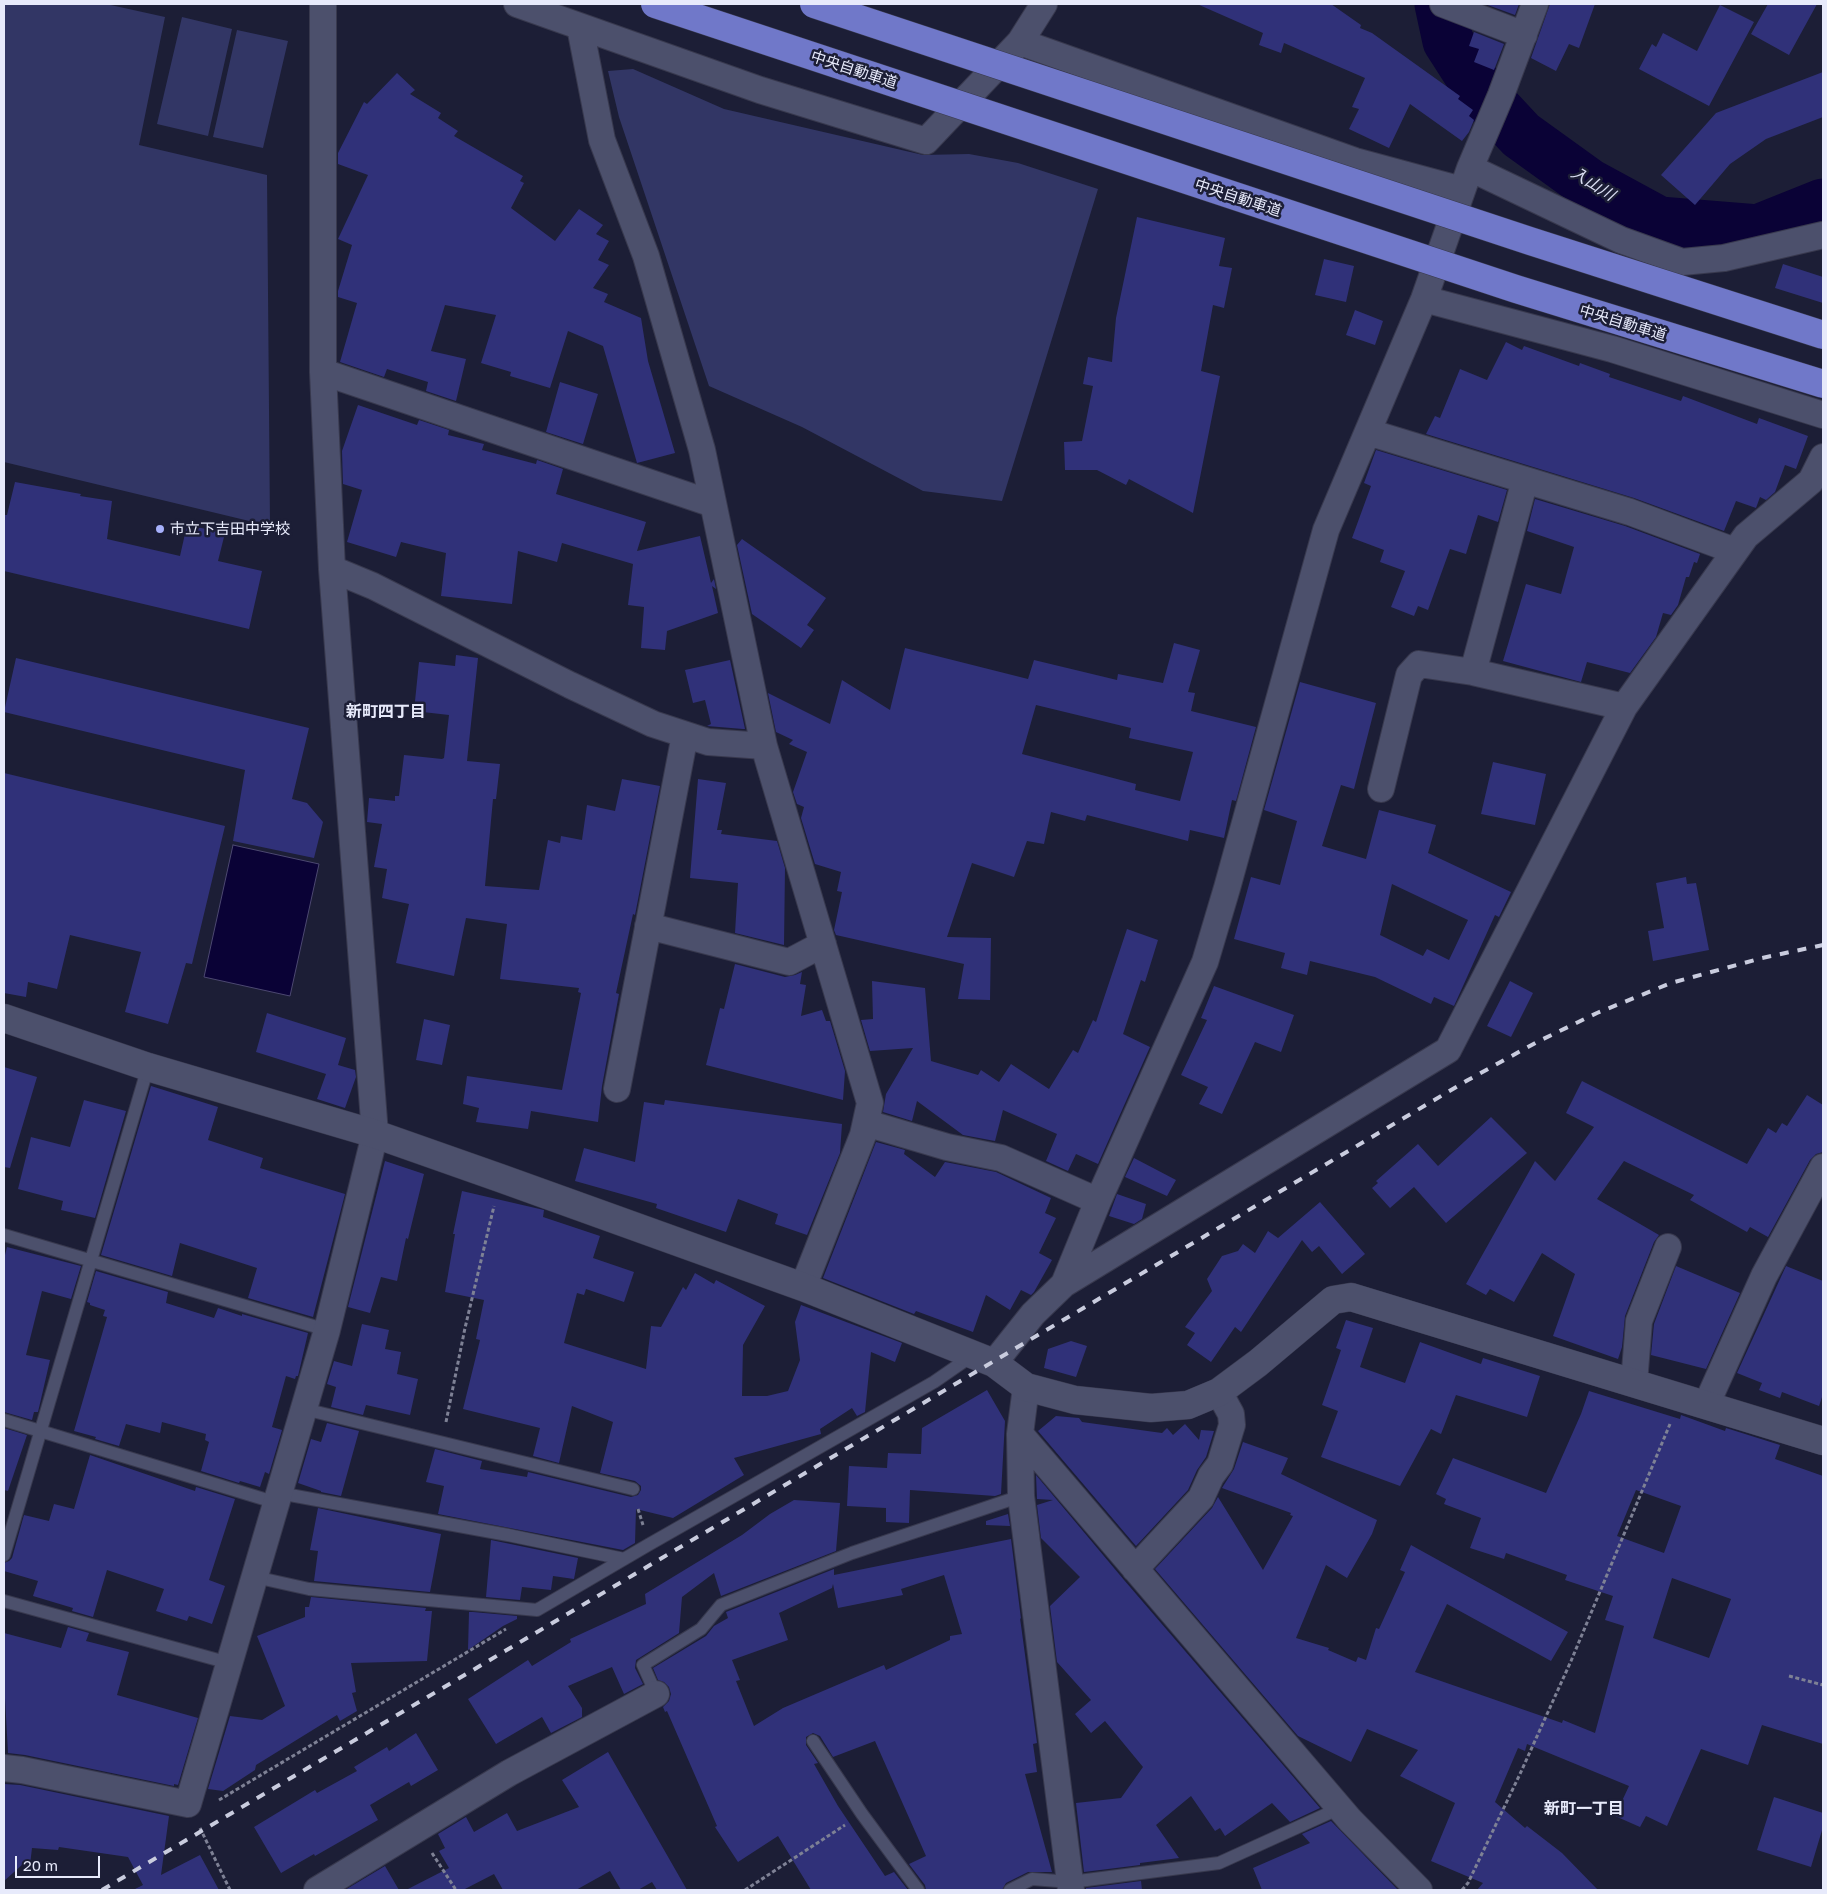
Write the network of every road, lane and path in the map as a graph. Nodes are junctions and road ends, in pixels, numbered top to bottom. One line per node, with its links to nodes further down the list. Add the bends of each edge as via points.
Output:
1 (324, 4): 15 (street)
2 (517, 4): 8 (street)
3 (656, 4): 16 (highway, 中央自動車道, bridge, via 1497,283)
4 (814, 4): 14 (highway, bridge)
5 (1044, 4): 10 (street)
6 (1535, 4): 9 (street)
7 (1452, 7): 9 (street)
8 (580, 27): 10 (street, via 760,90 926,141); 21 (street, via 602,140 646,256 702,450)
9 (1524, 35): 11 (street)
10 (1020, 42): 11 (street, via 1355,161)
11 (1466, 179): 12 (street, via 1682,262 1724,258); 13 (street)
12 (1823, 235)
13 (1424, 299): 17 (street, via 1612,349); 18 (street)
14 (1823, 335)
15 (323, 372): 21 (street); 23 (street)
16 (1823, 384)
17 (1823, 415)
18 (1368, 432): 20 (street); 38 (street, via 1326,530 1205,962)
19 (1823, 457): 22 (street, via 1811,480 1746,536)
20 (1525, 480): 22 (street, via 1630,512); 24 (street)
21 (713, 504): 27 (street)
22 (1735, 550): 25 (street)
23 (332, 569): 26 (street, via 373,586 587,693); 35 (street)
24 (1473, 672): 25 (street); 28 (street, via 1419,664 1409,675)
25 (1624, 707): 42 (street, via 1448,1050)
26 (685, 735): 27 (street, via 708,742); 29 (street)
27 (764, 746): 30 (street)
28 (1381, 789)
29 (648, 926): 30 (street, via 789,962); 33 (street)
30 (823, 944): 34 (street, via 870,1103)
31 (4, 1018): 32 (street)
32 (148, 1067): 35 (street); 41 (lane)
33 (616, 1089)
34 (866, 1123): 38 (street, via 947,1147 1002,1158); 43 (street)
35 (375, 1134): 37 (street); 44 (street)
36 (1823, 1167): 50 (street, via 1764,1276 1712,1392)
37 (500, 1178): 43 (street); 55 (path)
38 (1098, 1201): 42 (street)
39 (4, 1235): 41 (lane)
40 (1668, 1246): 46 (street, via 1639,1321)
41 (91, 1260): 44 (lane); 53 (lane)
42 (1064, 1284): 45 (street)
43 (803, 1287): 45 (street)
44 (328, 1330): 51 (street)
45 (984, 1359): 47 (street); 60 (lane, via 934,1382)
46 (1634, 1383): 48 (street, via 1352,1296 1333,1300); 49 (street)
47 (1026, 1387): 48 (street, via 1075,1400 1151,1408 1188,1406); 54 (street)
48 (1219, 1392): 63 (street, via 1231,1414 1232,1425 1220,1464 1201,1498)
49 (1681, 1397): 50 (street); 85 (path, via 1571,1661 1520,1774)
50 (1709, 1406): 56 (street)
51 (304, 1409): 55 (lane); 59 (street)
52 (4, 1420): 53 (lane)
53 (41, 1430): 59 (lane); 61 (lane)
54 (1020, 1434): 58 (street); 63 (street)
55 (442, 1442): 57 (lane)
56 (1823, 1442)
57 (633, 1489): 60 (path)
58 (1021, 1496): 70 (lane, via 852,1553 721,1605 701,1629 643,1665); 77 (street)
59 (278, 1498): 62 (lane, via 508,1535); 64 (street)
60 (648, 1545): 62 (lane)
61 (4, 1555)
62 (624, 1559): 66 (lane)
63 (1135, 1569): 74 (street)
64 (255, 1577): 66 (lane, via 309,1589); 67 (street)
65 (4, 1601): 67 (lane)
66 (537, 1610): 73 (path, via 210,1805)
67 (229, 1663): 73 (street)
68 (1789, 1676): 69 (path)
69 (1823, 1685)
70 (656, 1694): 76 (street, via 509,1773)
71 (813, 1741): 75 (lane)
72 (4, 1768): 73 (street)
73 (188, 1804): 78 (path)
74 (1340, 1808): 77 (lane, via 1219,1863); 84 (street)
75 (862, 1814): 81 (path); 82 (lane)
76 (416, 1828): 79 (street); 80 (path)
77 (1071, 1886): 83 (lane, via 1032,1879)
78 (230, 1890)
79 (318, 1890)
80 (456, 1890)
81 (745, 1890)
82 (918, 1890)
83 (1010, 1890)
84 (1419, 1890)
85 (1462, 1890)

